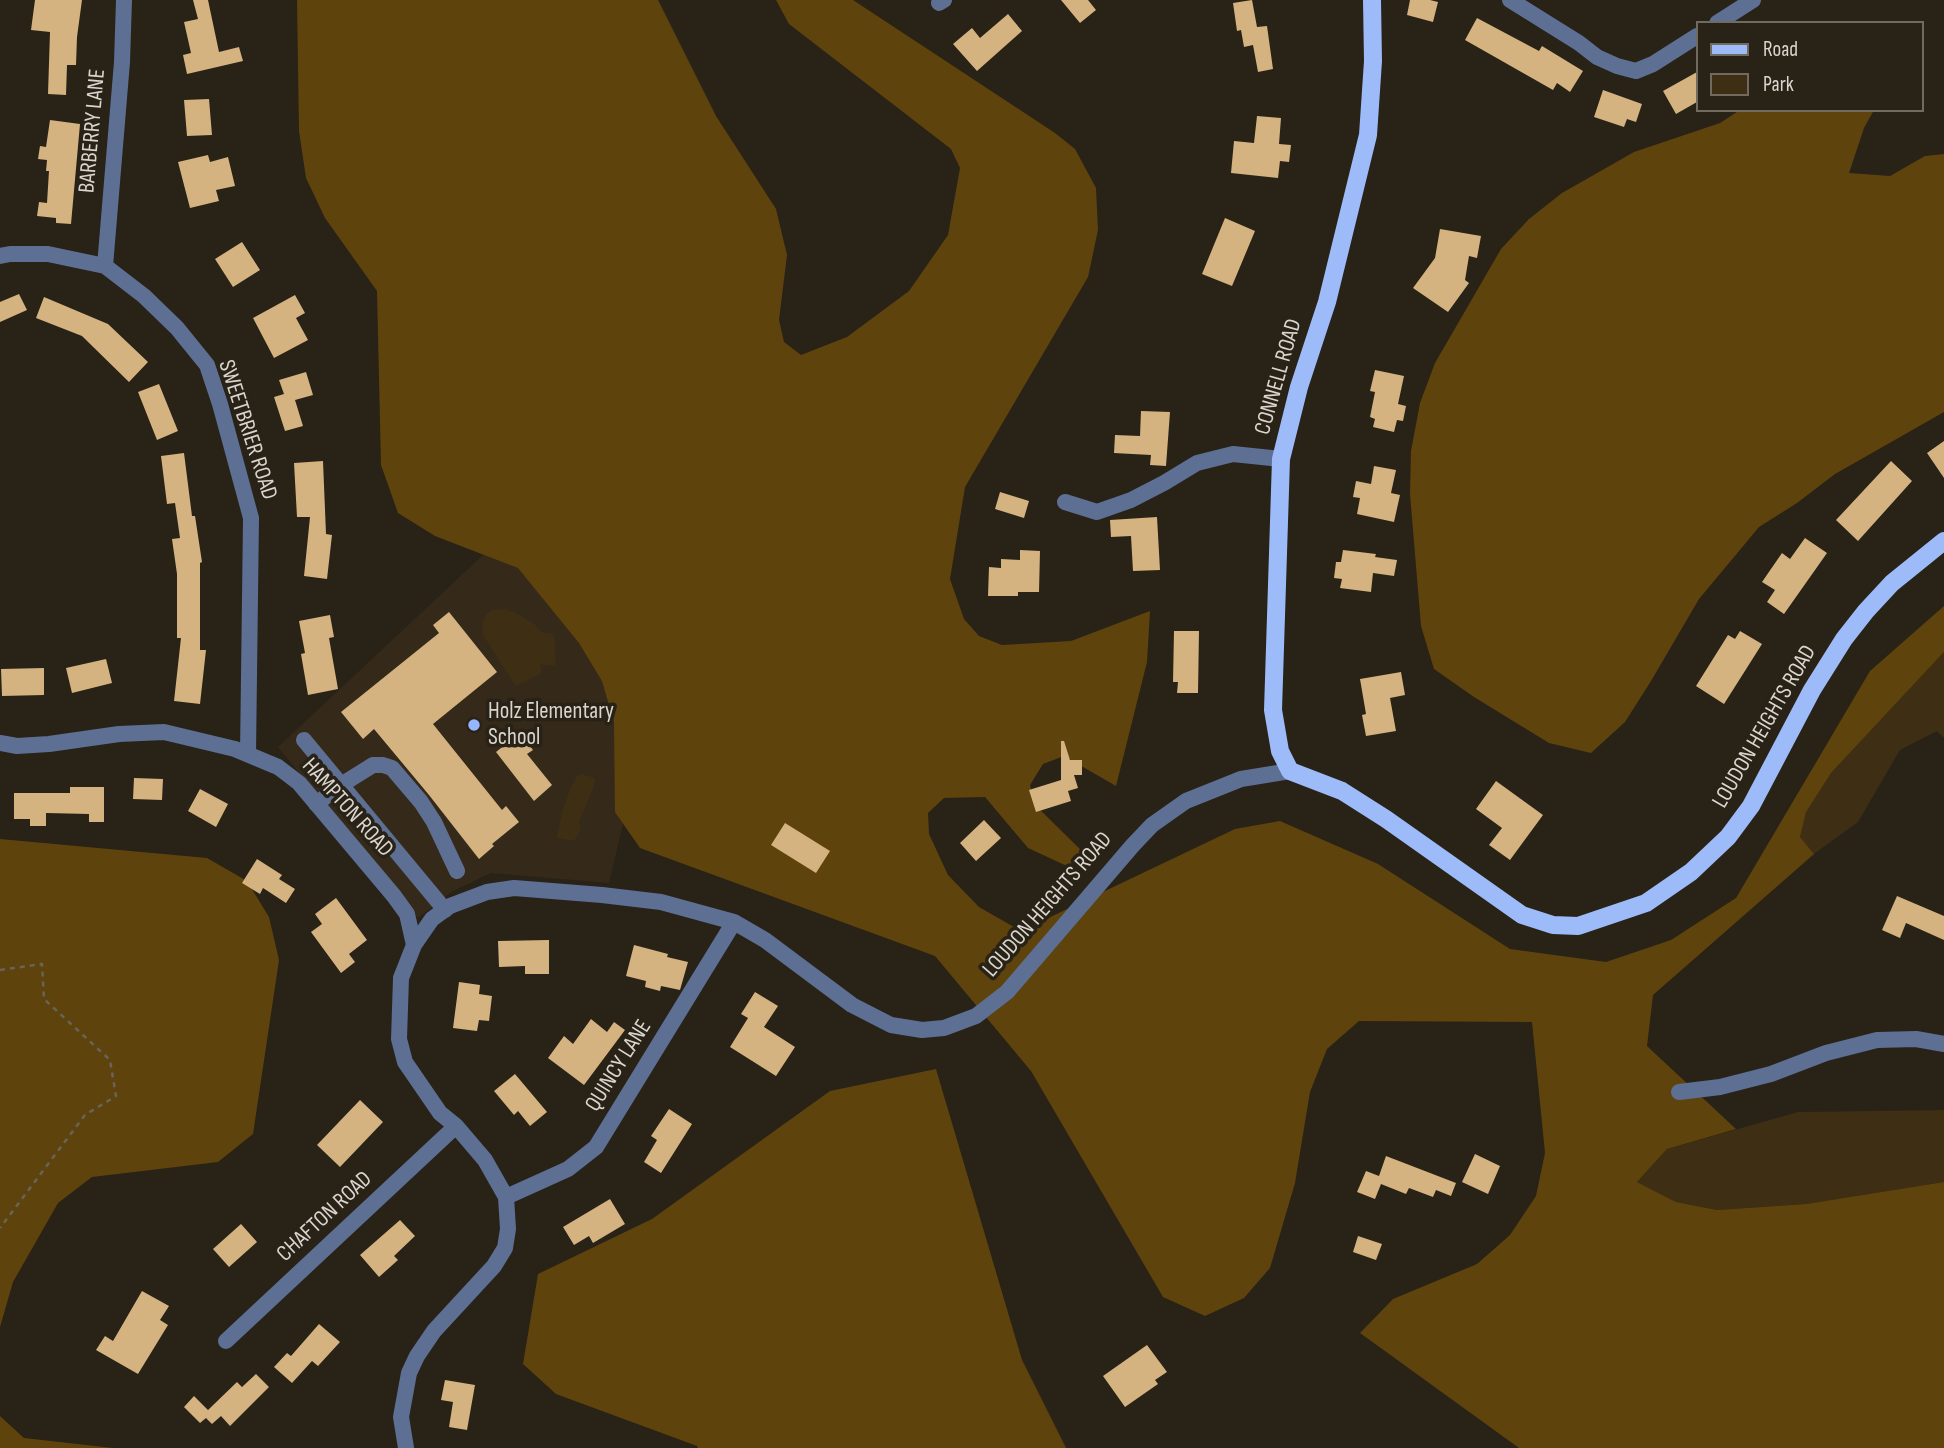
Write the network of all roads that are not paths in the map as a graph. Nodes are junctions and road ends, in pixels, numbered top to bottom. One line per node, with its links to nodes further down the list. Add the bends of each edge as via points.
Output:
1 (124, 0): 8 (street, BARBERRY LANE)
2 (1372, 0): 9 (main road, CONNELL ROAD, via 1368,135 1327,302)
3 (1510, 0): 6 (street, via 1597,57 1636,71)
4 (1753, 0): 5 (street)
5 (1720, 21)
6 (1696, 37)
7 (0, 256): 8 (street, SWEETBRIER ROAD, via 48,254)
8 (105, 266): 14 (street, SWEETBRIER ROAD, via 177,328 207,365 220,404 251,518)
9 (1281, 459): 10 (street, via 1233,454 1197,463 1131,500 1097,512); 15 (main road, CONNELL ROAD, via 1273,710 1280,751)
10 (1065, 502)
11 (1944, 541): 15 (main road, LOUDON HEIGHTS ROAD, via 1892,583 1844,639 1751,806 1728,837 1691,872 1646,903 1578,926 1553,925 1522,915 1342,791)
12 (304, 740): 16 (street)
13 (0, 743): 14 (street, HAMPTON ROAD, via 49,744 164,732)
14 (248, 754): 17 (street, HAMPTON ROAD, via 278,767)
15 (1290, 771): 20 (street, LOUDON HEIGHTS ROAD, via 1241,779 1186,801 1152,825 1007,992 976,1016 944,1028 922,1030 881,1020 852,1005)
16 (341, 785): 17 (street); 18 (street, via 373,765 391,768 434,821); 19 (street)
17 (316, 804): 21 (street, HAMPTON ROAD, via 407,914)
18 (457, 871)
19 (446, 910): 20 (street, LOUDON HEIGHTS ROAD, via 487,892 514,888 661,902); 21 (street, LOUDON HEIGHTS ROAD, via 432,919)
20 (734, 922): 25 (street, QUINCY LANE, via 596,1147 568,1169)
21 (414, 945): 24 (street, LOUDON HEIGHTS ROAD, via 401,978 399,1039 405,1062 440,1113)
22 (1944, 1044): 23 (street, via 1877,1040 1771,1074)
23 (1679, 1092)
24 (456, 1126): 25 (street, LOUDON HEIGHTS ROAD, via 485,1160); 26 (street, CHAFTON ROAD)
25 (506, 1197): 27 (street, LOUDON HEIGHTS ROAD, via 505,1248 434,1331 409,1373 401,1417)
26 (226, 1341)
27 (407, 1448)

